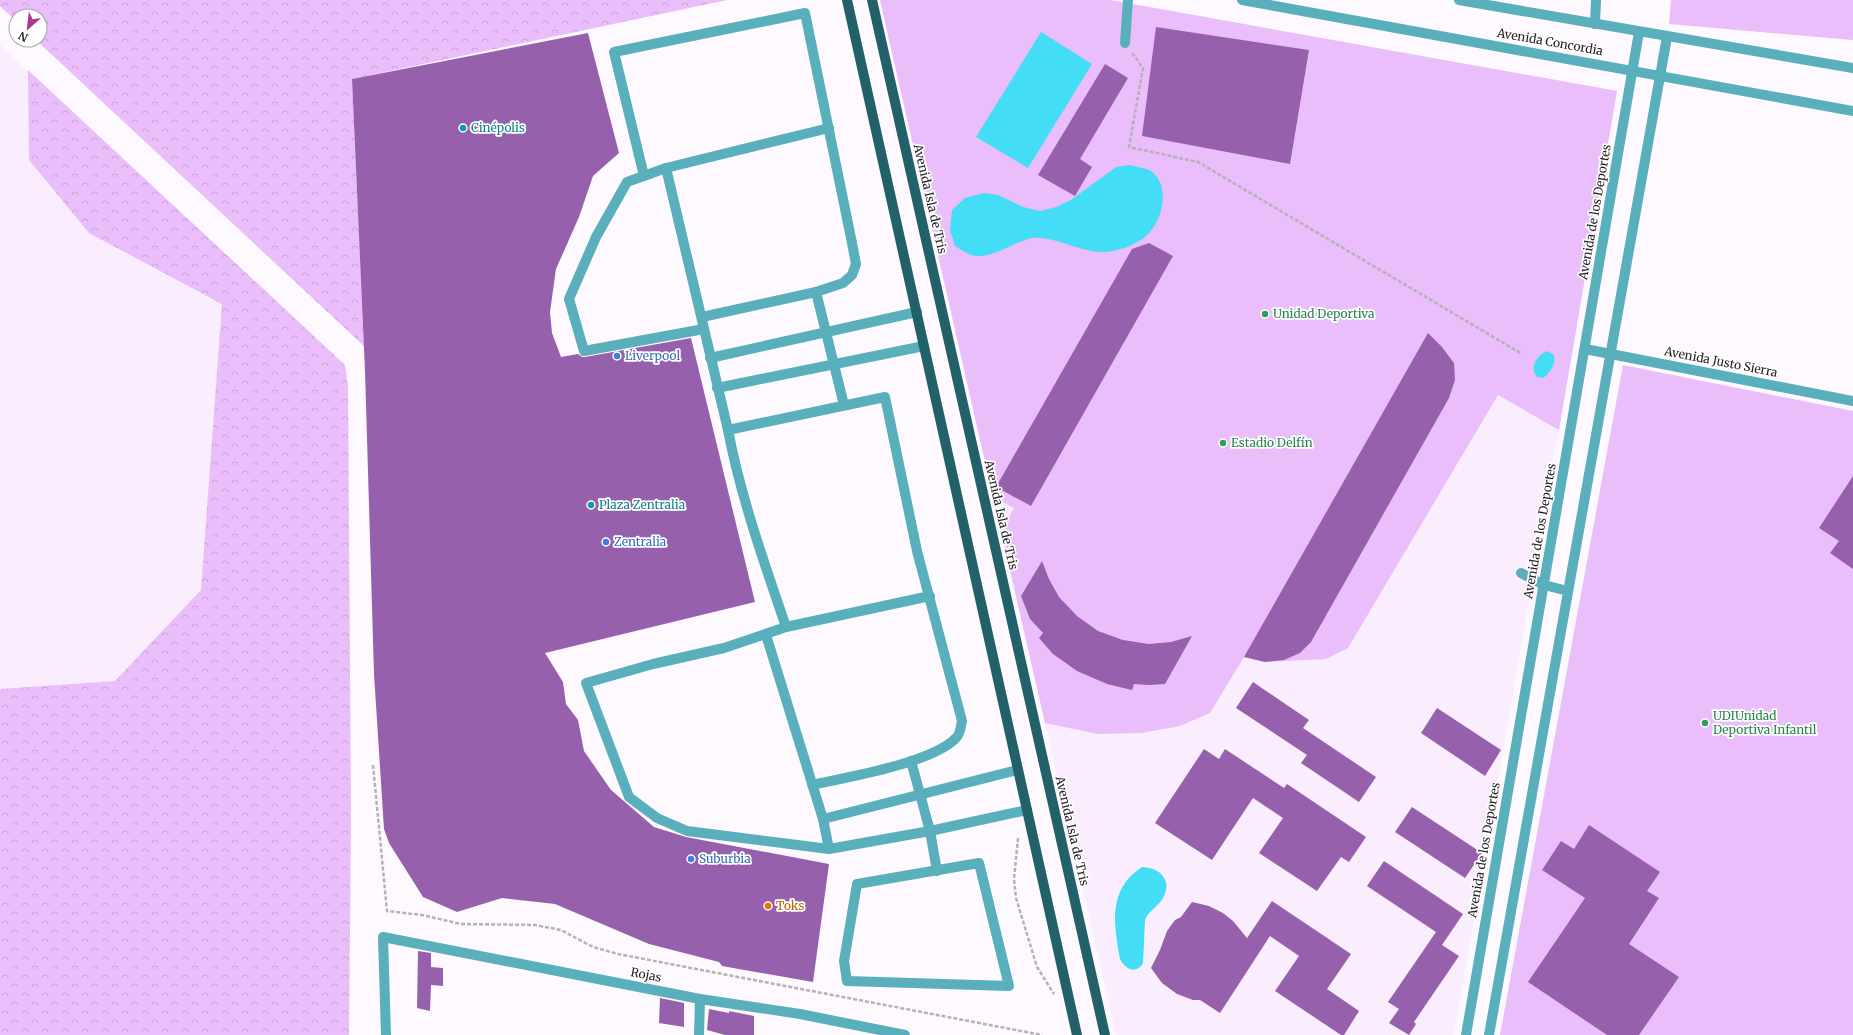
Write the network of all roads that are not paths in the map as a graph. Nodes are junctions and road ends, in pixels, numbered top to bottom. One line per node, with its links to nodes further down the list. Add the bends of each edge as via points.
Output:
1 (847, 0): 20 (main road)
2 (872, 0): 53 (main road, Avenida Isla de Tris)
3 (1128, 0): 11 (street)
4 (1242, 0): 13 (street, Avenida Concordia)
5 (1459, 0): 7 (street, Avenida Concordia)
6 (1596, 0): 8 (street)
7 (1507, 4): 8 (street, Avenida Concordia)
8 (1596, 24): 9 (street, Avenida Concordia)
9 (1639, 32): 10 (street, Avenida Concordia); 13 (street, Avenida de los Deportes)
10 (1667, 37): 12 (street, Avenida Concordia); 14 (street)
11 (1125, 43)
12 (1853, 68)
13 (1633, 71): 14 (street, Avenida Concordia); 25 (street, Avenida de los Deportes)
14 (1660, 76): 15 (street, Avenida Concordia); 26 (street)
15 (1853, 111)
16 (829, 128): 17 (street); 18 (street, via 805,12 614,52); 19 (street, via 856,264 852,275 844,283)
17 (666, 168): 18 (street); 21 (street)
18 (644, 176): 22 (street, via 627,182 596,237 569,299 584,350)
19 (816, 292): 21 (street); 23 (street)
20 (916, 312): 23 (street); 24 (main road)
21 (702, 317): 22 (street)
22 (704, 328): 27 (street)
23 (826, 332): 27 (street); 28 (street)
24 (924, 346): 28 (street); 40 (main road)
25 (1585, 349): 26 (street, Avenida Justo Sierra); 34 (street, Avenida de los Deportes)
26 (1611, 354): 30 (street, Avenida Justo Sierra); 35 (street)
27 (710, 358): 29 (street)
28 (833, 364): 29 (street); 31 (street)
29 (717, 388): 32 (street)
30 (1853, 400)
31 (844, 405): 32 (street); 36 (street, via 885,397)
32 (728, 430): 37 (street, via 745,505)
33 (1521, 573): 34 (street)
34 (1544, 585): 35 (street); 54 (street, Avenida de los Deportes)
35 (1568, 591): 55 (street)
36 (930, 596): 37 (street); 39 (street, via 962,721 958,737 941,749)
37 (786, 627): 38 (street)
38 (766, 635): 41 (street); 46 (street, via 586,683 629,797 657,818 687,831)
39 (911, 761): 41 (street); 42 (street)
40 (1017, 770): 42 (street); 43 (main road)
41 (812, 785): 44 (street)
42 (920, 793): 44 (street); 45 (street)
43 (1027, 810): 45 (street); 52 (main road)
44 (823, 819): 46 (street)
45 (930, 831): 46 (street); 47 (street)
46 (829, 849)
47 (937, 871): 47 (street, via 857,884 844,961 847,981 1009,986 979,863)
48 (700, 999): 49 (street, Rojas, via 383,937); 50 (street); 51 (street, Rojas, via 800,1014)
49 (386, 1035)
50 (699, 1035)
51 (905, 1035)
52 (1076, 1035)
53 (1105, 1035)
54 (1466, 1035)
55 (1489, 1035)

